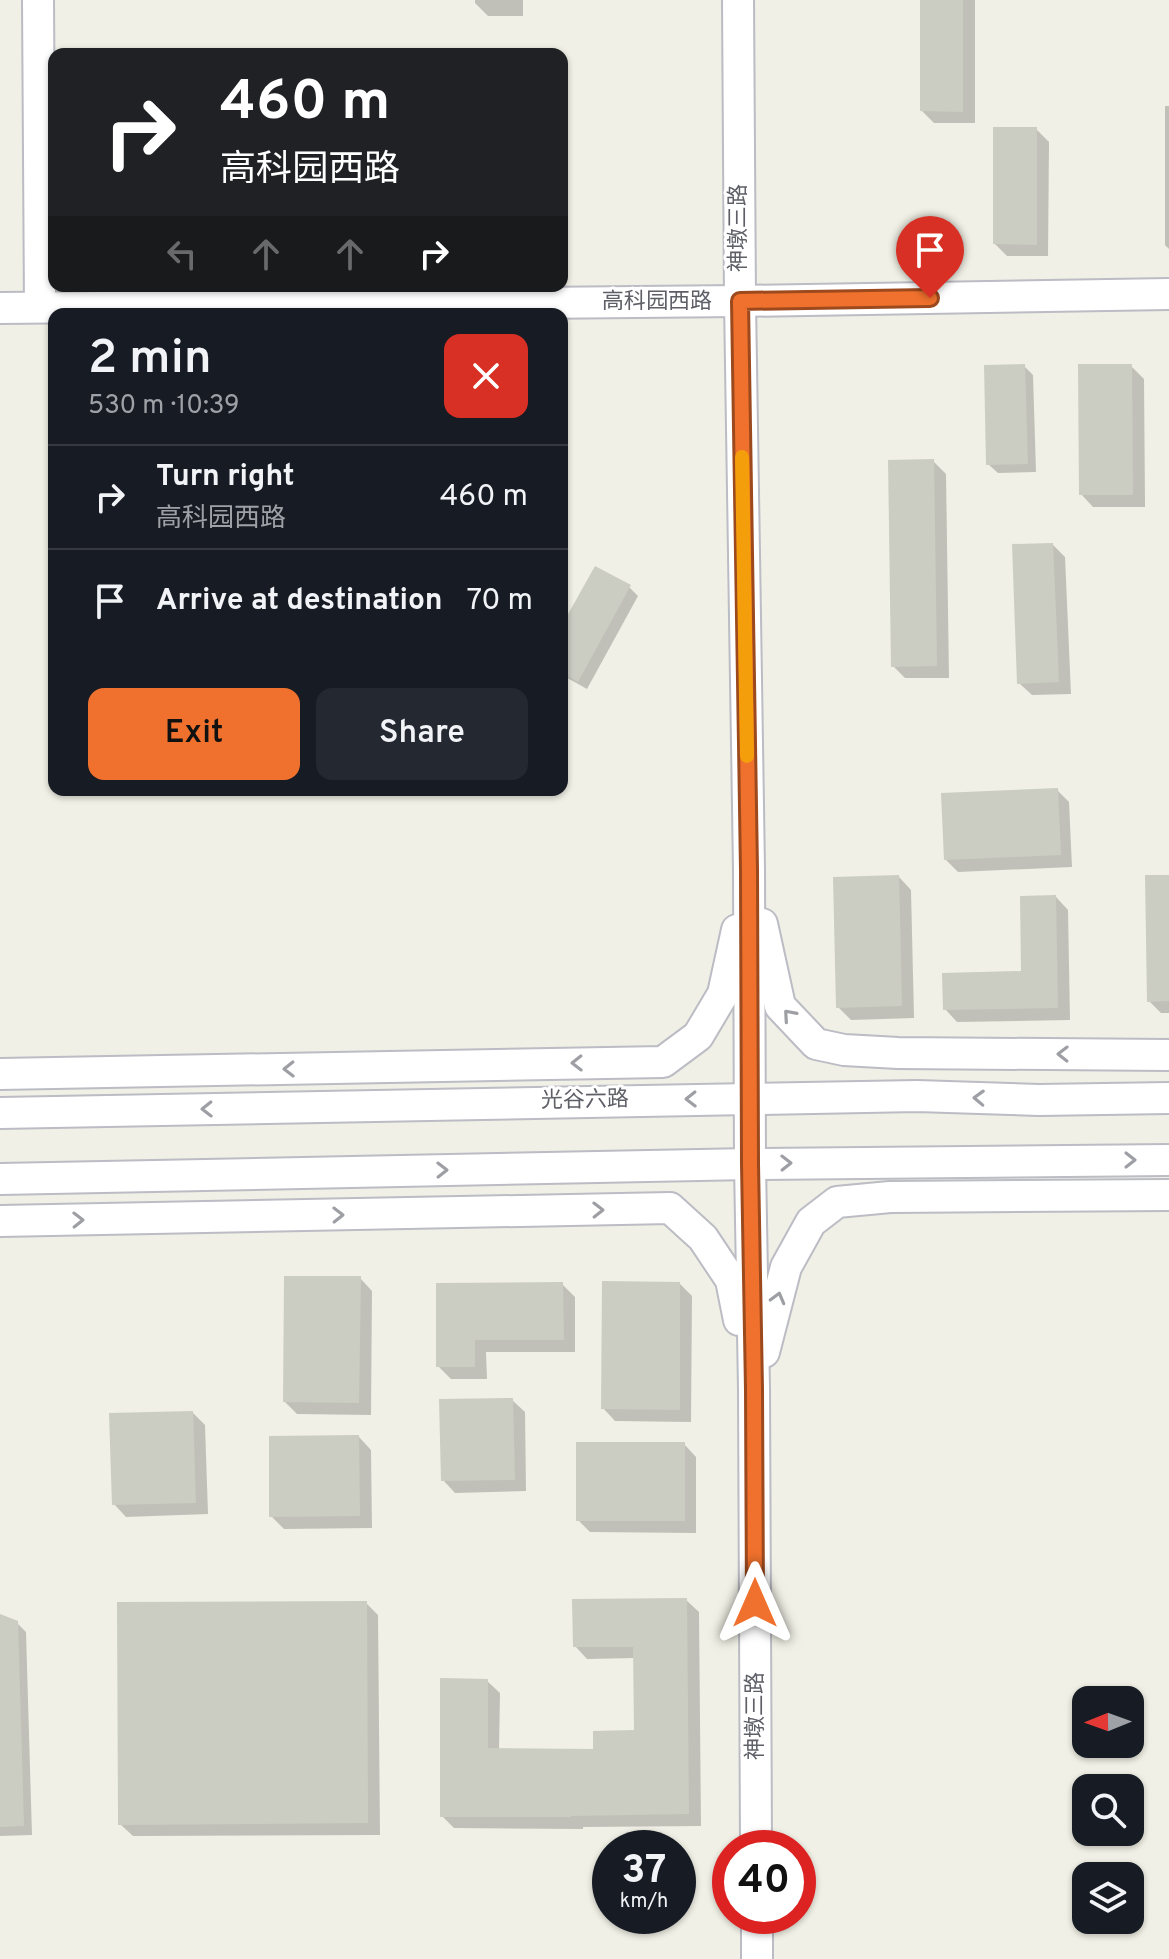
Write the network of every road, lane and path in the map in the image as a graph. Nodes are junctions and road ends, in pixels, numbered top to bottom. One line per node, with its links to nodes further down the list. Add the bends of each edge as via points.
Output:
1 (38, 0): 5 (street)
2 (738, 0): 4 (street, 神墩三路)
3 (1169, 294): 4 (street, 高科园西路)
4 (740, 301): 5 (street, 高科园西路); 7 (street, 神墩三路)
5 (40, 307): 6 (street, 高科园西路)
6 (0, 308)
7 (749, 870): 8 (street, one-way to 7, via 780,1006); 10 (street, via 723,994 698,1036); 14 (street, 神墩三路)
8 (816, 1044): 9 (street, one-way to 8, via 898,1053); 13 (street, via 869,1077)
9 (1163, 1055): 16 (street)
10 (663, 1062): 11 (street, one-way to 11); 17 (street)
11 (331, 1068): 12 (street, one-way to 12); 18 (street)
12 (0, 1074)
13 (917, 1096): 14 (street, 光谷六路); 16 (street, 光谷六路, one-way to 13)
14 (750, 1098): 17 (street, 光谷六路, one-way to 17); 23 (street, 神墩三路)
15 (1169, 1098): 16 (street, 光谷六路)
16 (1039, 1100)
17 (574, 1102): 18 (street, 光谷六路)
18 (442, 1104): 19 (street, 光谷六路, one-way to 19)
19 (0, 1113)
20 (1049, 1160): 21 (street, one-way to 21); 22 (street); 27 (street)
21 (1169, 1160)
22 (913, 1162): 23 (street, one-way to 22); 32 (street, via 852,1179)
23 (750, 1164): 24 (street); 33 (street, 神墩三路)
24 (574, 1167): 25 (street, one-way to 24); 29 (street)
25 (309, 1173): 26 (street); 30 (street)
26 (0, 1179)
27 (1135, 1195): 28 (street); 32 (street, via 890,1197 837,1202)
28 (1169, 1195)
29 (670, 1208): 30 (street, one-way to 29); 33 (street, via 703,1238 731,1280)
30 (197, 1218): 31 (street, one-way to 30)
31 (0, 1221)
32 (811, 1222): 33 (street, one-way to 32, via 786,1267)
33 (754, 1389): 34 (street, 神墩三路)
34 (756, 1830)
35 (757, 1934): 36 (street)
36 (757, 1959)

